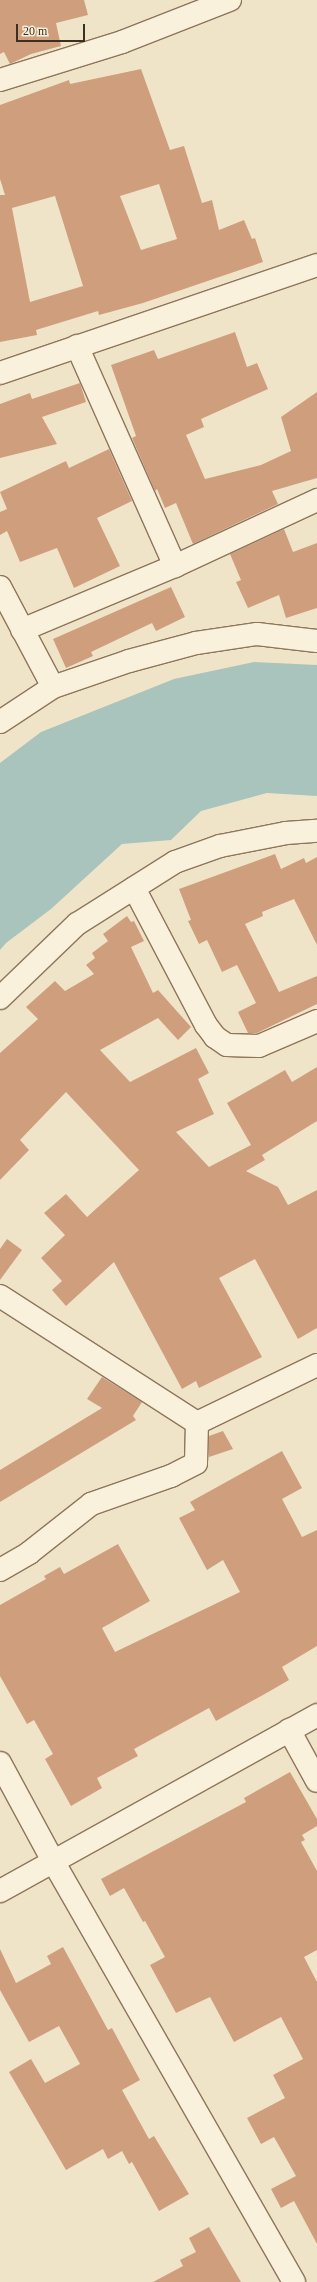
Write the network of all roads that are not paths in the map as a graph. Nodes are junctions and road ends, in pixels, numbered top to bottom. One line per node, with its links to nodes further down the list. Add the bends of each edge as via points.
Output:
1 (230, 0): 2 (street, via 122,42)
2 (0, 80)
3 (317, 264): 4 (street)
4 (77, 346): 5 (street); 7 (street)
5 (0, 373)
6 (317, 500): 7 (street)
7 (175, 566): 9 (street)
8 (0, 587): 9 (street)
9 (22, 630): 11 (street)
10 (317, 641): 11 (street, via 257,634 196,643 129,661)
11 (52, 688): 12 (street)
12 (0, 722)
13 (317, 831): 14 (street, via 286,833 220,846 175,862)
14 (134, 888): 15 (street, via 77,924); 16 (street, via 206,1025 215,1037 227,1045 259,1046)
15 (0, 998)
16 (317, 1021)
17 (0, 1296): 19 (street)
18 (317, 1365): 19 (street)
19 (197, 1423): 20 (street, via 196,1463 171,1476 91,1504 29,1553)
20 (0, 1570)
21 (317, 1715): 22 (street)
22 (289, 1730): 24 (street); 25 (street)
23 (0, 1763): 25 (street)
24 (317, 1781)
25 (53, 1861): 26 (street); 27 (street)
26 (0, 1890)
27 (294, 2282)

